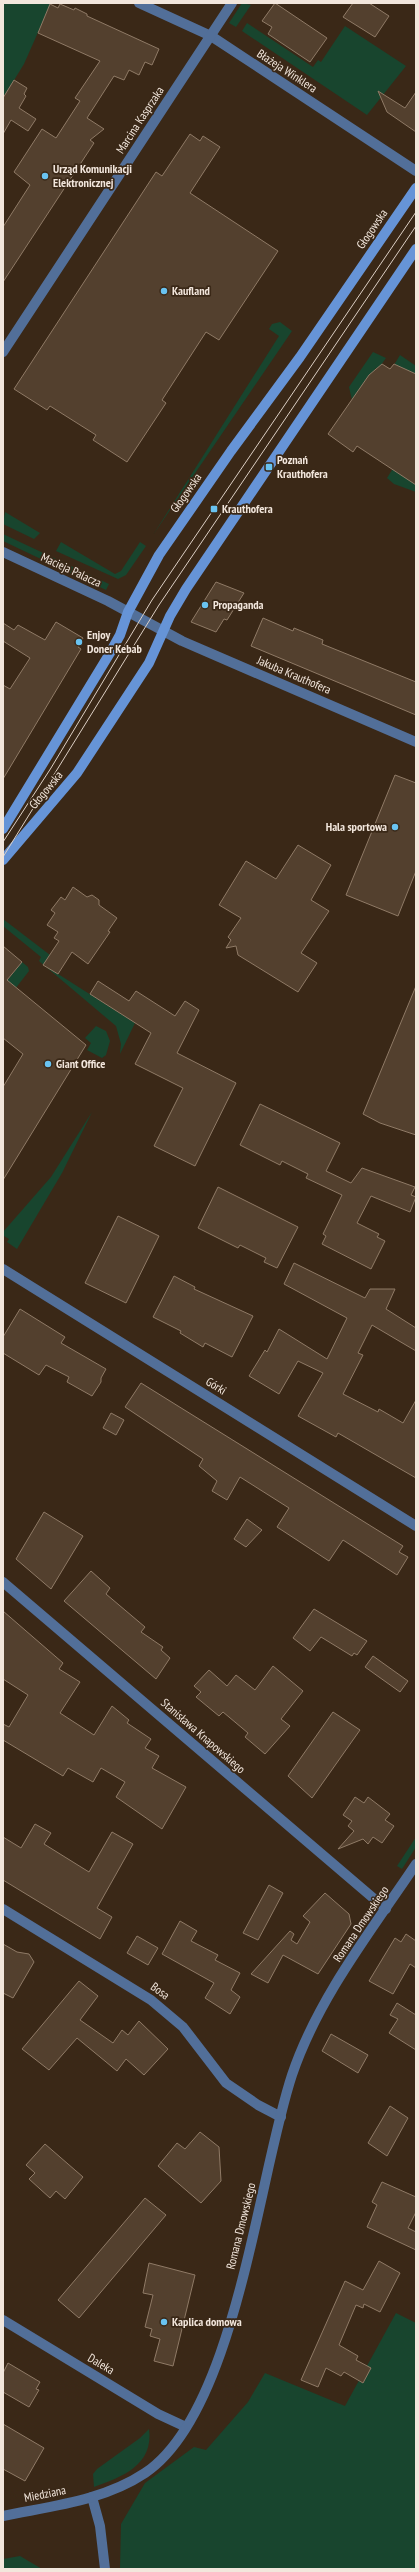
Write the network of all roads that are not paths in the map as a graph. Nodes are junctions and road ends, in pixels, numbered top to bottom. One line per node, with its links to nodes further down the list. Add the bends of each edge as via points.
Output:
1 (139, 3): 3 (street, Błażeja Winklera)
2 (232, 3): 3 (street, Marcina Kasprzaka)
3 (211, 36): 4 (street, Błażeja Winklera); 7 (street, Marcina Kasprzaka)
4 (416, 171)
5 (416, 188): 9 (street, Głogowska, via 159,555)
6 (416, 249): 10 (street, Głogowska, via 186,589)
7 (3, 352)
8 (3, 552): 9 (street, Macieja Palacza)
9 (128, 612): 10 (street, Macieja Palacza); 12 (street, Głogowska, via 110,653)
10 (163, 630): 11 (street, Jakuba Krauthofera, via 192,646); 13 (street, Głogowska, via 138,681 77,773)
11 (416, 742)
12 (3, 829)
13 (3, 860)
14 (3, 1269): 15 (street, Górki)
15 (416, 1526)
16 (3, 1582): 19 (street, Stanisława Knapowskiego)
17 (416, 1864): 19 (street, Romana Dmowskiego)
18 (3, 1909): 20 (street, Bosa, via 151,2000 183,2028 226,2082 258,2105)
19 (386, 1909): 20 (street, Romana Dmowskiego, via 340,1979 310,2033 292,2074)
20 (281, 2117): 22 (street, Romana Dmowskiego, via 249,2249 219,2356 208,2387)
21 (3, 2320): 22 (street, Daleka, via 158,2414)
22 (186, 2427): 23 (street, Romana Dmowskiego, via 167,2452 147,2472 123,2486)
23 (92, 2498): 24 (street, Miedziana); 25 (street, via 100,2526)
24 (3, 2516)
25 (105, 2569)

